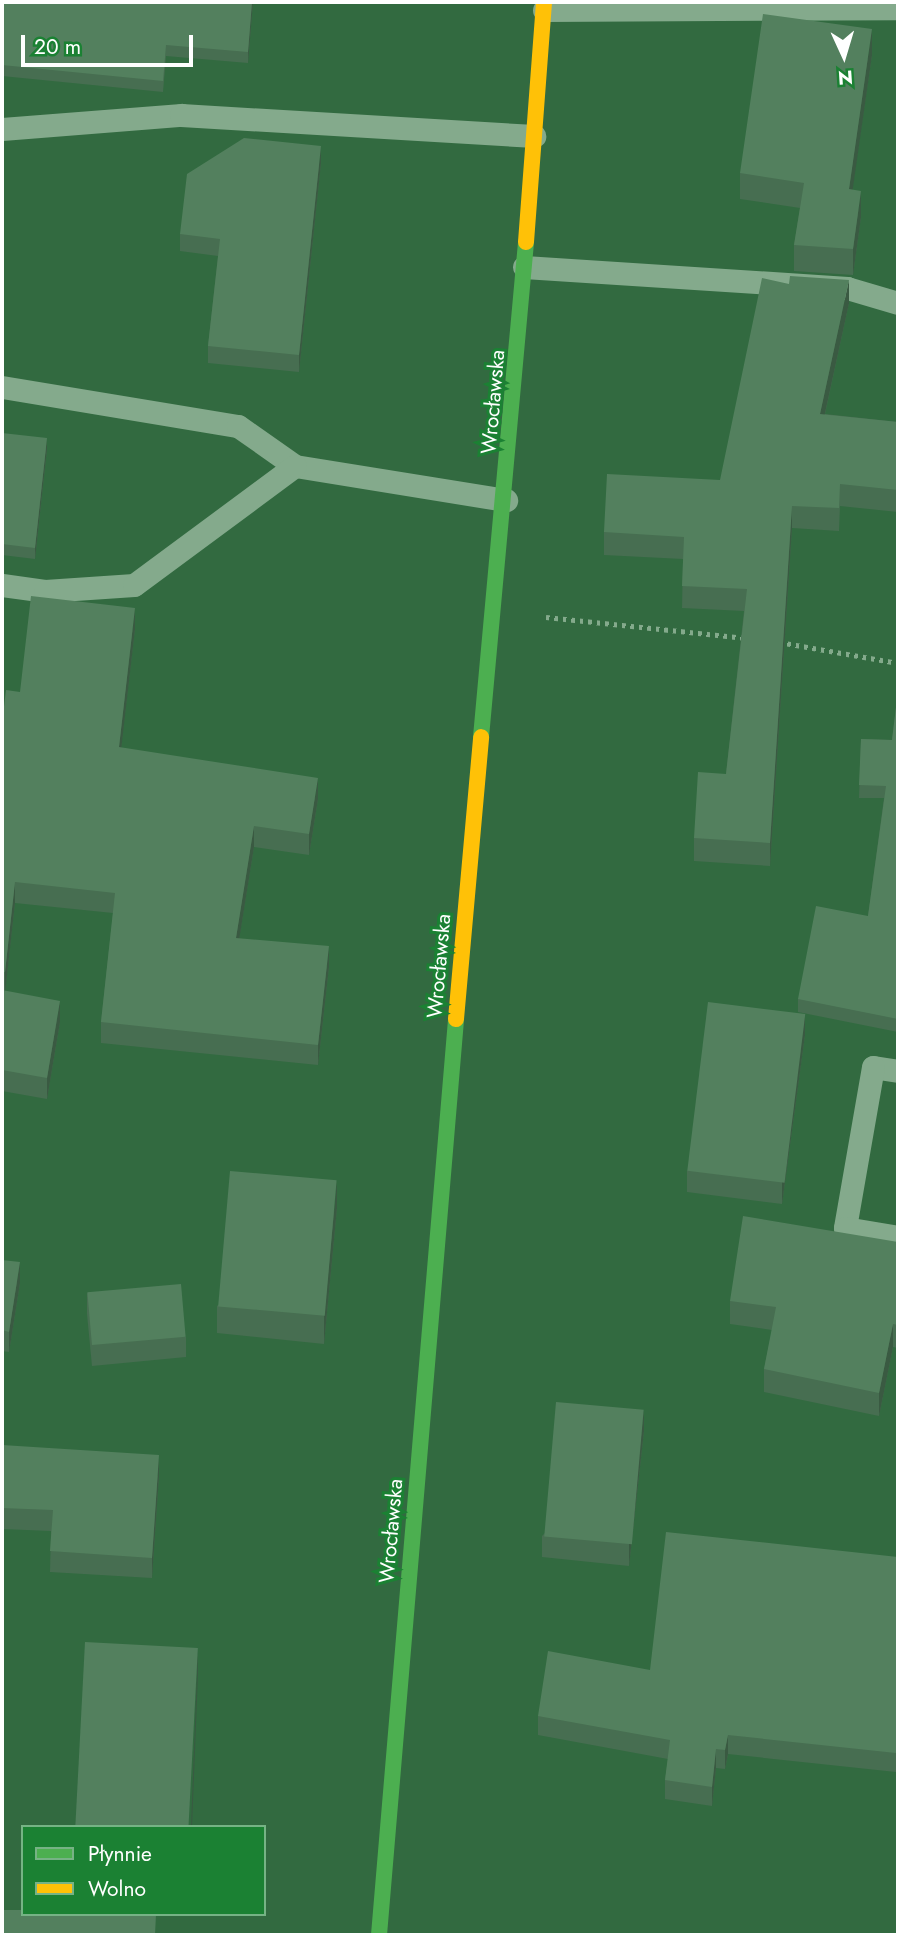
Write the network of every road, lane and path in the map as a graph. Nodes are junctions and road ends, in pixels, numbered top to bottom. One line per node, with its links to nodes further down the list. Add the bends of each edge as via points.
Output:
1 (544, 6): 2 (lane); 4 (main road, Wrocławska)
2 (898, 8)
3 (2, 129): 4 (lane, via 181,116)
4 (534, 136): 5 (main road, Wrocławska)
5 (524, 267): 6 (lane, via 847,288); 9 (main road, Wrocławska)
6 (898, 303)
7 (2, 387): 8 (lane, via 238,426)
8 (295, 467): 9 (lane); 10 (lane, via 134,585 45,591)
9 (506, 500): 11 (main road, Wrocławska)
10 (2, 585)
11 (493, 611): 12 (path); 17 (main road, Wrocławska)
12 (759, 639)
13 (772, 641): 14 (path)
14 (898, 663)
15 (898, 1071): 16 (lane, via 873,1067 845,1228)
16 (898, 1237)
17 (379, 1935)

